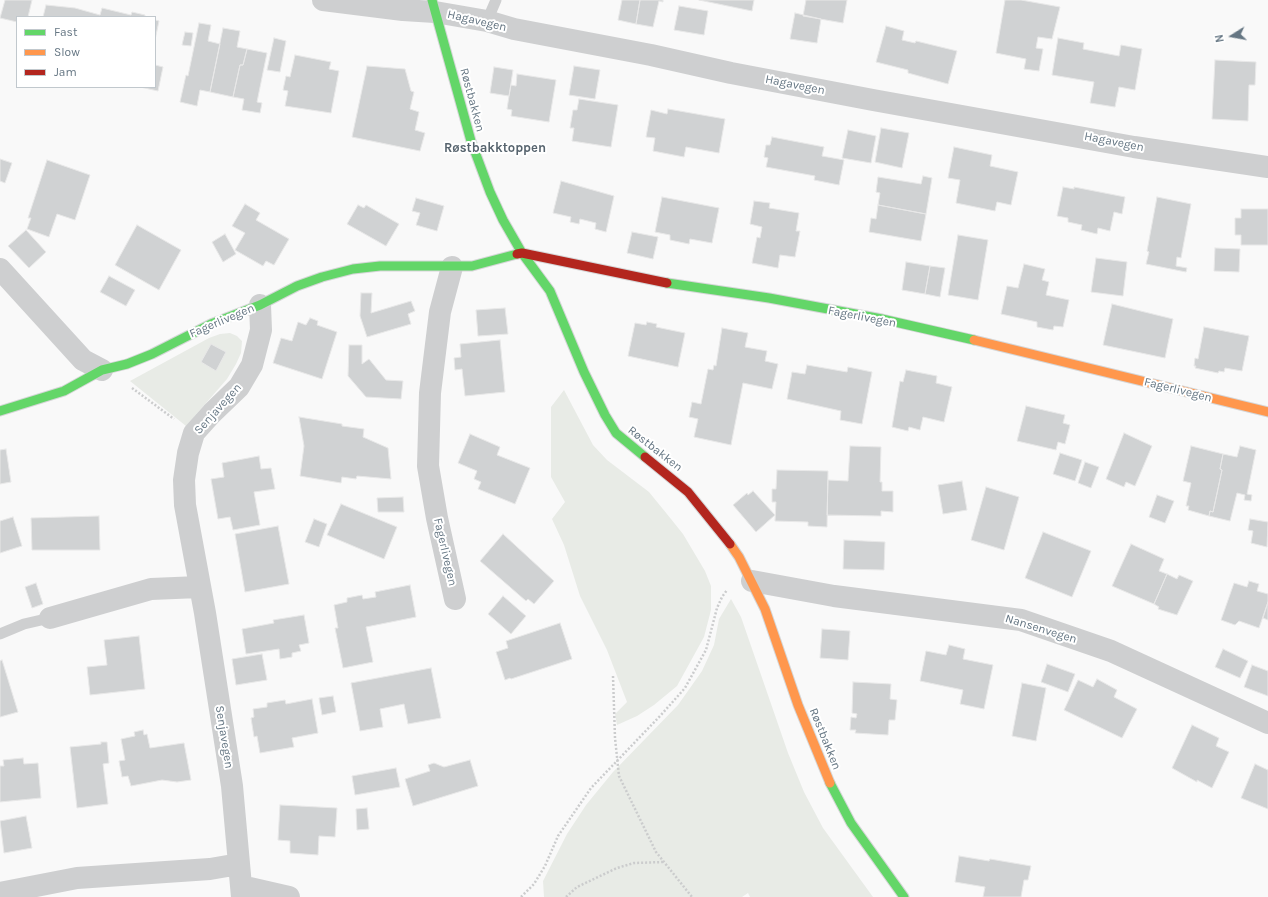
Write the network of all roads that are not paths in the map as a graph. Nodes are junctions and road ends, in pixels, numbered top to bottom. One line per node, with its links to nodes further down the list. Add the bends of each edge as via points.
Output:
1 (323, 0): 3 (street, Hagavegen, via 403,10)
2 (496, 0): 4 (lane)
3 (433, 6): 4 (street, Hagavegen); 6 (street, Røstbakken, via 471,141 503,220)
4 (487, 21): 5 (street, Hagavegen, via 514,29 651,54 731,73 1134,146)
5 (1268, 167)
6 (522, 253): 7 (street, Fagerlivegen, via 472,266); 12 (street, Fagerlivegen, via 661,282 769,298 882,320); 13 (street, Røstbakken, via 550,291 584,372 616,433 674,479 717,526 739,557)
7 (452, 267): 9 (street, Fagerlivegen, via 380,266 353,269 297,286); 15 (street, Fagerlivegen, via 440,312 430,393 428,466)
8 (0, 269): 10 (street, via 83,360)
9 (260, 305): 10 (street, Fagerlivegen, via 211,324 152,354); 14 (street, Senjavegen, via 261,330 248,374 239,387 194,433 184,473 185,505)
10 (109, 368): 11 (street, Fagerlivegen, via 58,393)
11 (0, 411)
12 (1268, 412)
13 (742, 583): 18 (street, Nansenvegen, via 1021,620 1111,651); 23 (street, Røstbakken, via 765,610 809,734 833,790 851,824)
14 (199, 587): 16 (street, via 151,590); 19 (street, Senjavegen, via 232,786)
15 (455, 599)
16 (50, 618): 17 (lane, via 24,624)
17 (0, 634)
18 (1268, 723)
19 (239, 864): 20 (street, Senjavegen); 21 (street, via 210,869 77,878)
20 (241, 892): 22 (street)
21 (0, 893)
22 (289, 897)
23 (904, 897)

